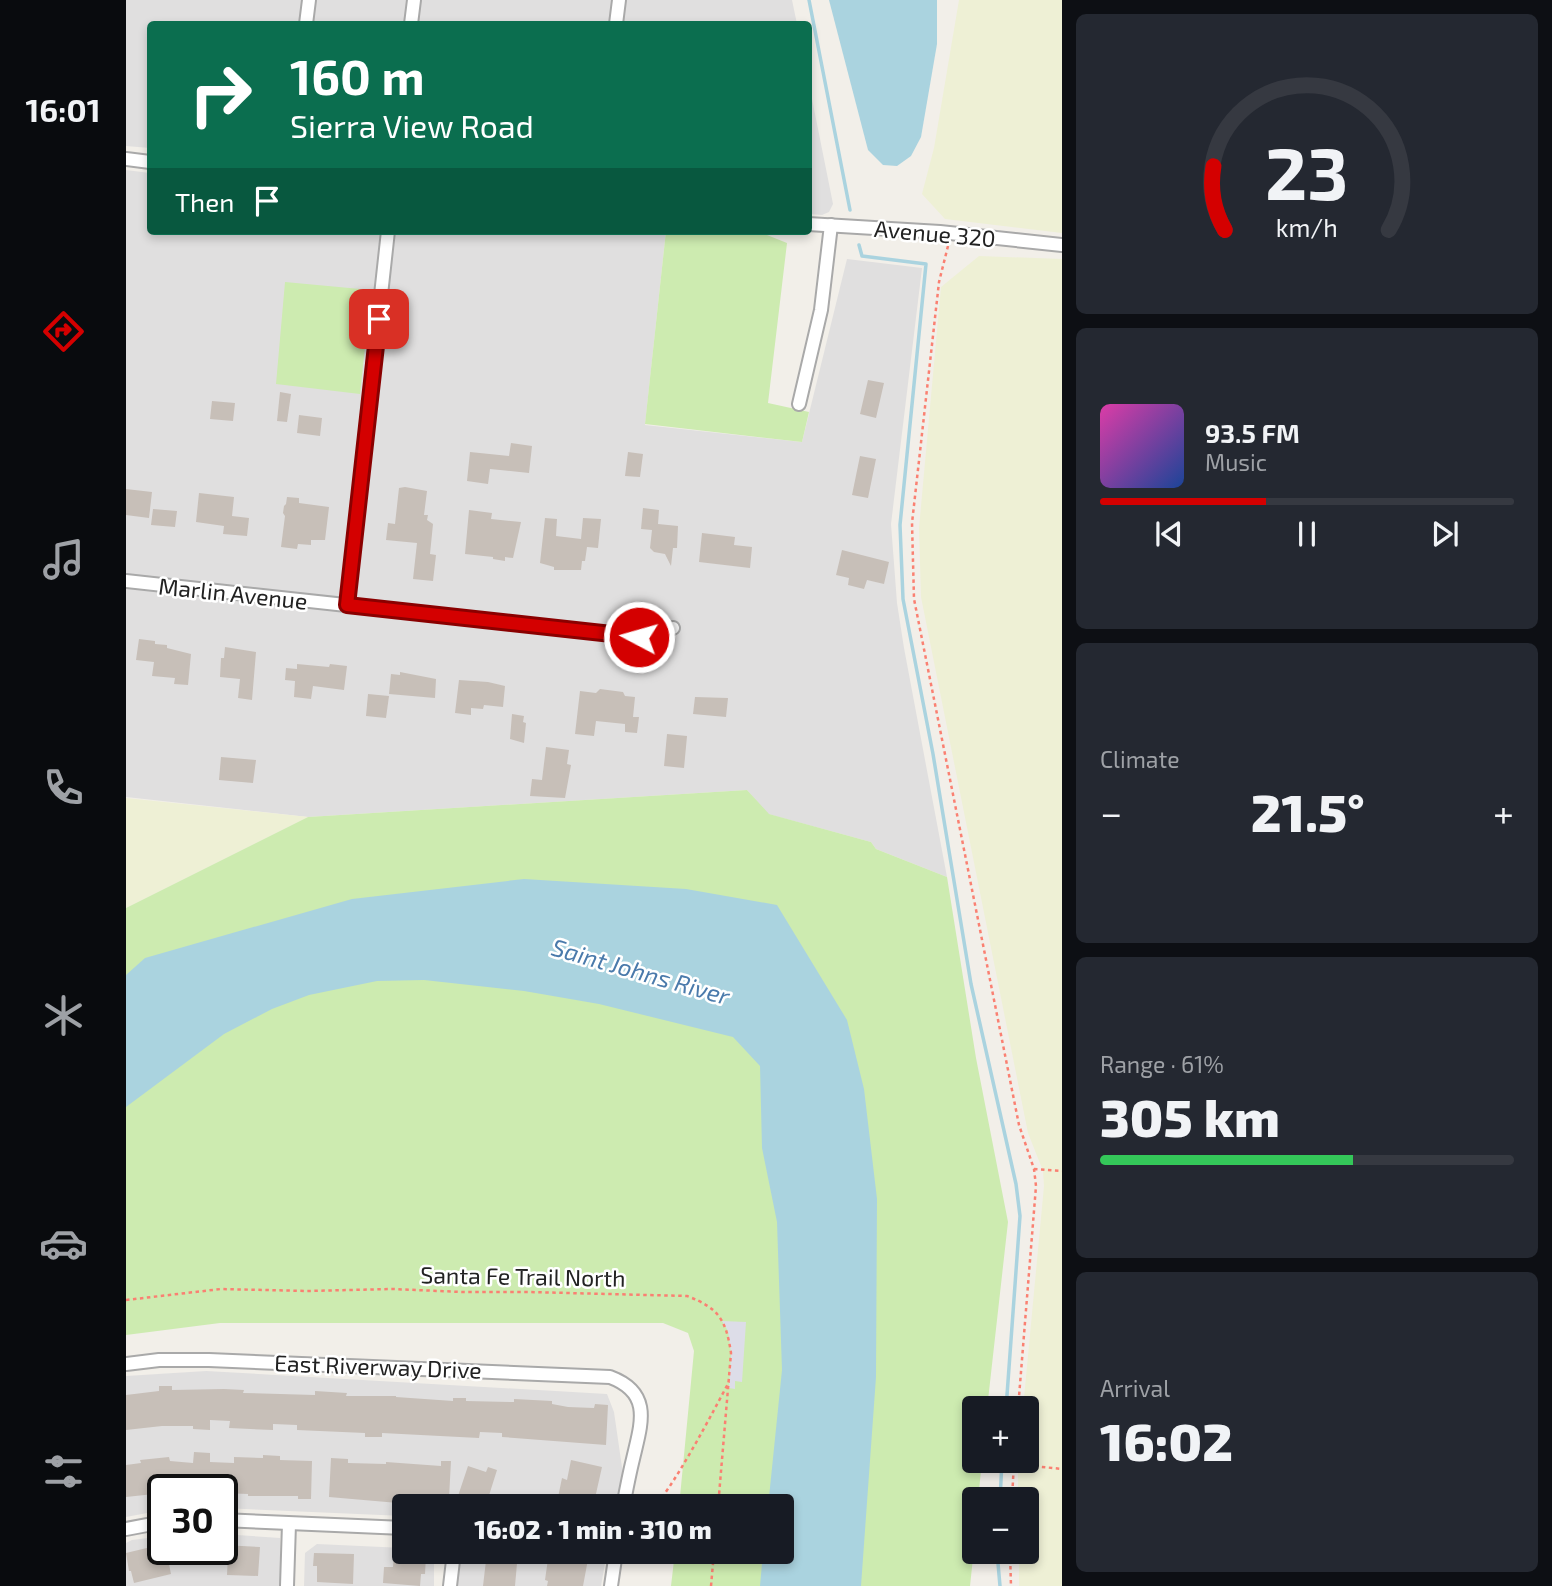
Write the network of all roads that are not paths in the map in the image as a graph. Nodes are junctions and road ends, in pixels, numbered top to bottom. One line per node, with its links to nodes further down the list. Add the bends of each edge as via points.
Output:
1 (309, 0): 4 (street)
2 (414, 0): 5 (street)
3 (619, 0): 6 (street)
4 (306, 21)
5 (411, 21)
6 (616, 21)
7 (126, 159): 8 (street)
8 (147, 162)
9 (812, 224): 10 (street, Avenue 320)
10 (831, 225): 12 (street, Avenue 320); 13 (street, via 821,310)
11 (388, 235): 15 (street)
12 (1062, 244)
13 (799, 404)
14 (126, 581): 15 (street, Marlin Avenue)
15 (347, 605): 16 (street, Marlin Avenue, via 639,637)
16 (673, 628)
17 (126, 1364): 18 (street, East Riverway Drive, via 209,1360 610,1377 628,1386 639,1403 642,1421)
18 (626, 1494)
19 (238, 1521): 20 (street)
20 (289, 1524): 22 (street); 26 (street)
21 (147, 1525): 23 (street)
22 (392, 1528)
23 (126, 1530)
24 (453, 1564): 27 (street)
25 (614, 1564): 28 (street)
26 (287, 1586)
27 (450, 1586)
28 (611, 1586)

